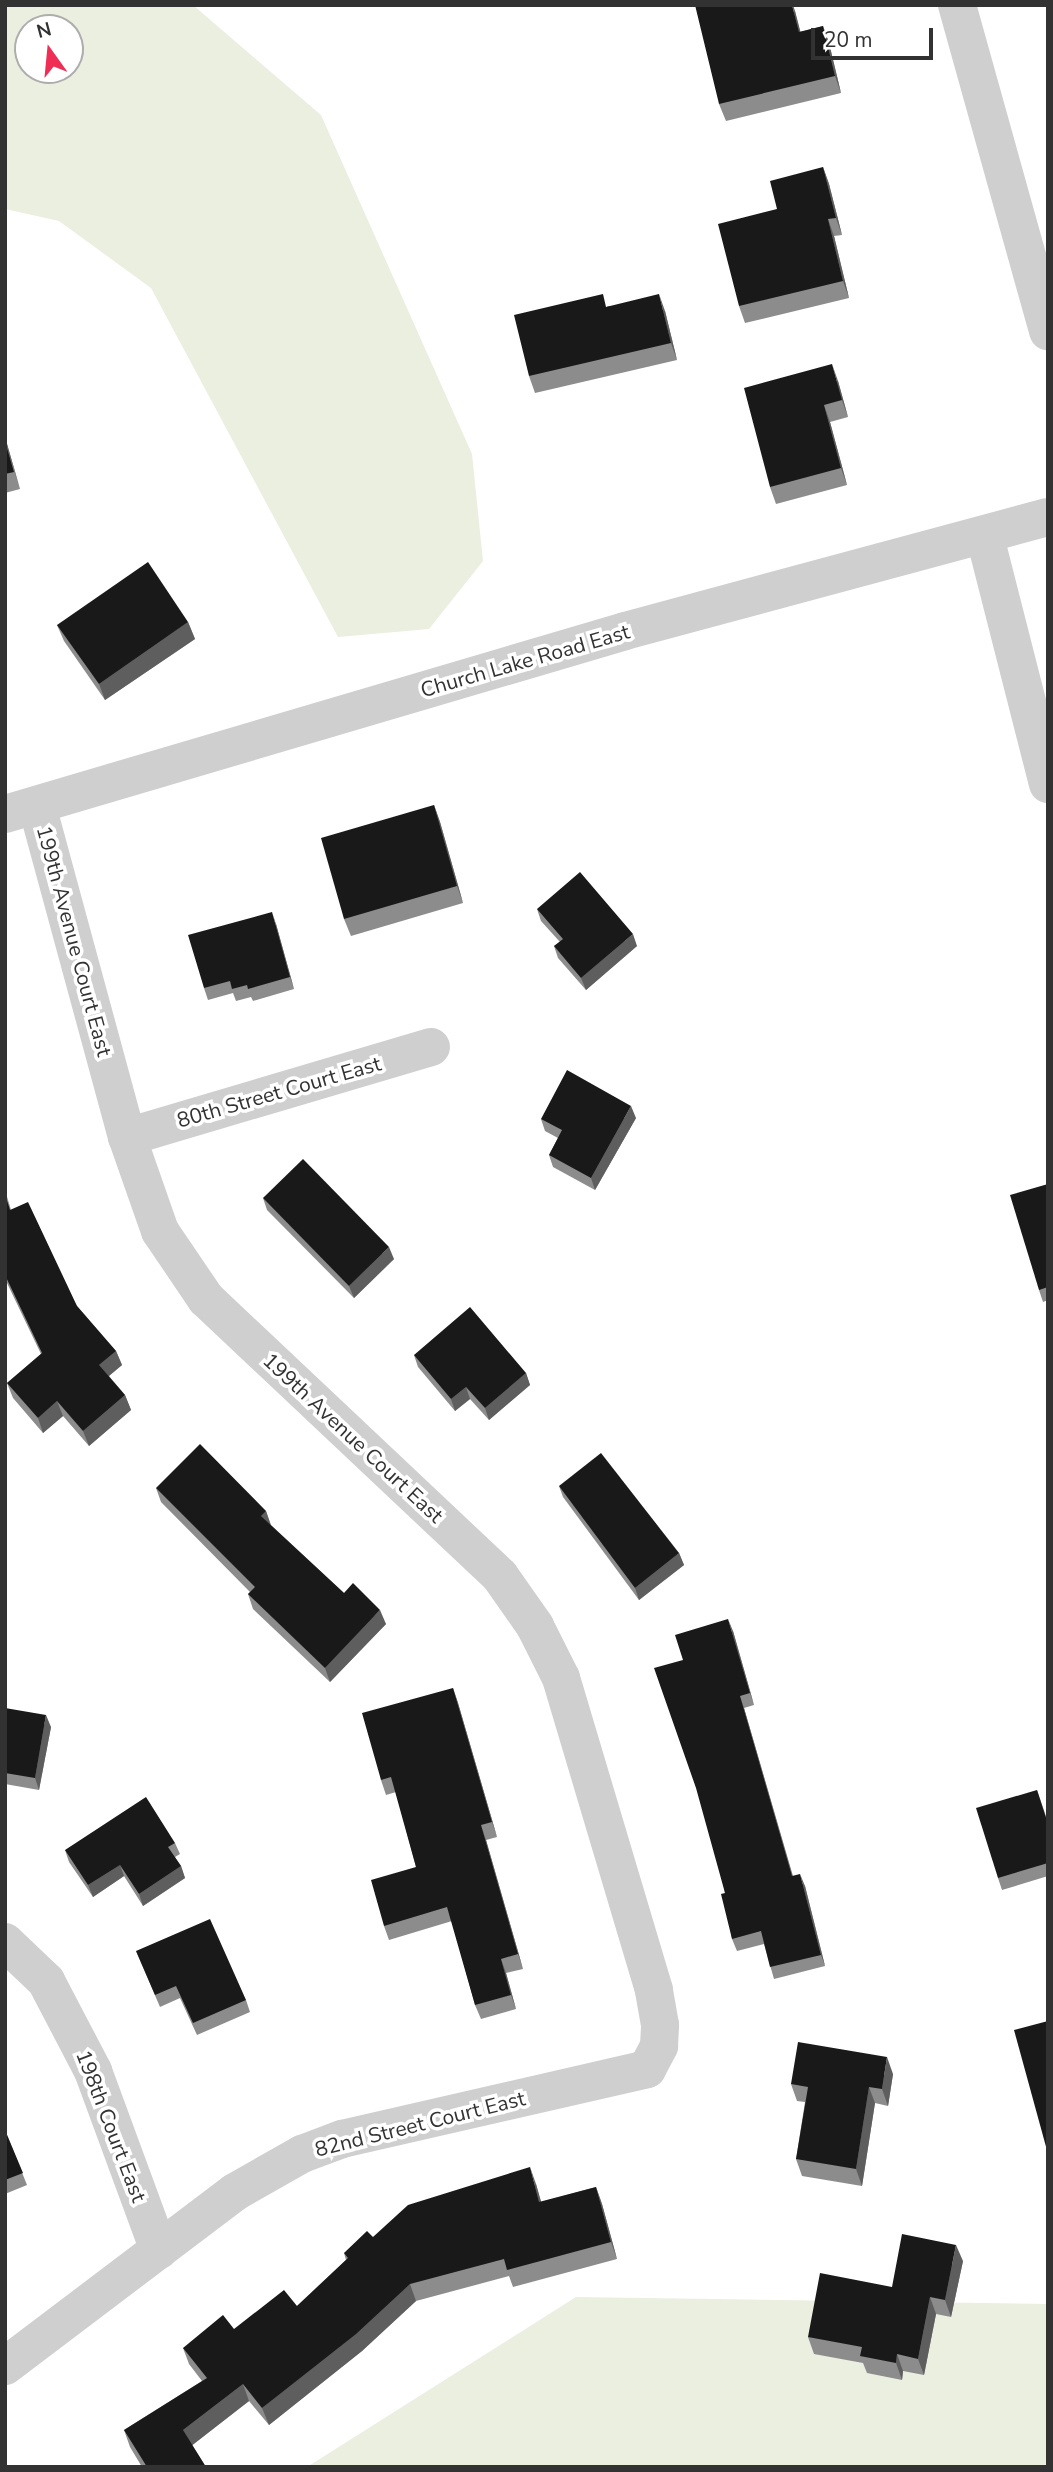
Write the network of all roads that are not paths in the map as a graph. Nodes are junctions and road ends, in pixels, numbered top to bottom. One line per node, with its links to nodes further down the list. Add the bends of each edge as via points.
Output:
1 (957, 5): 2 (street)
2 (1048, 332)
3 (1048, 517): 4 (street, Church Lake Road East)
4 (985, 537): 5 (street); 6 (street, Church Lake Road East, via 625,631)
5 (1048, 784)
6 (21, 810): 8 (street, 199th Avenue Court East)
7 (430, 1047): 8 (street, 80th Street Court East)
8 (127, 1137): 10 (street, 199th Avenue Court East, via 160,1231 206,1298 500,1576 535,1626 561,1678 654,1990 659,2046)
9 (5, 1942): 11 (street, 198th Court East, via 46,1981 93,2071)
10 (648, 2068): 11 (street, 82nd Street Court East, via 322,2147 235,2192)
11 (159, 2250): 12 (street, 82nd Street Court East)
12 (5, 2366)

